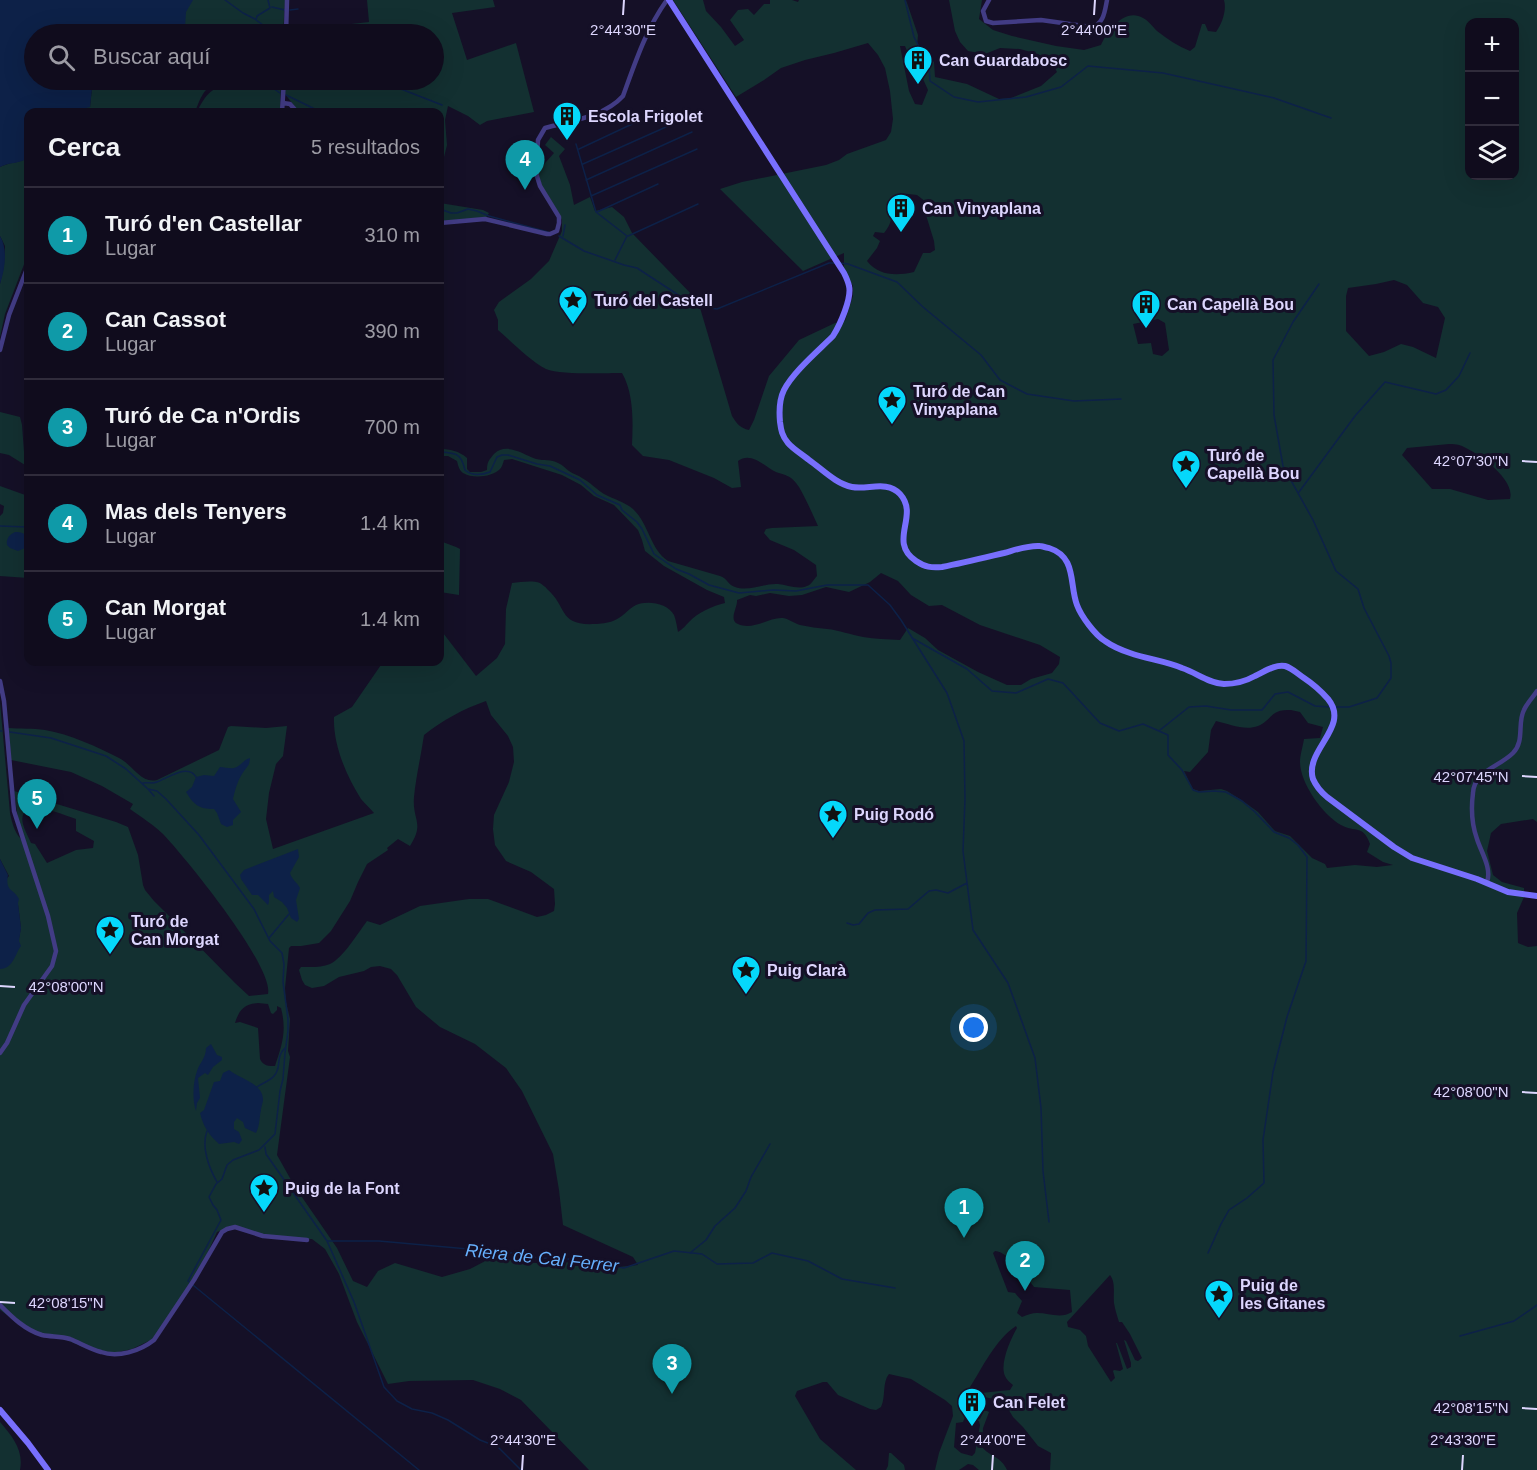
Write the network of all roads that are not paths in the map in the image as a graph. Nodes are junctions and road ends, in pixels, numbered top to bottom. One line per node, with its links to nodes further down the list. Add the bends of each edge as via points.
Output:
1 (287, 0): 5 (street)
2 (668, 0): 10 (street, via 656,16 617,102 590,116 545,128 540,134 536,173 559,218 557,231 547,234 485,219); 15 (main road, via 844,273 850,289 833,336 784,390 780,416 788,444 851,487 883,486 900,494 907,511 904,547 924,566 942,567 1040,546 1055,550 1065,558 1070,570 1077,605 1106,642 1225,684 1278,666 1293,670 1329,700 1334,712 1331,730 1313,763 1313,779 1318,788 1412,858)
3 (989, 0): 4 (street, via 984,17 993,23 1041,20 1091,27 1101,22)
4 (1107, 0)
5 (286, 24)
6 (283, 90): 7 (street)
7 (282, 103): 8 (street); 9 (street)
8 (282, 108)
9 (294, 108)
10 (444, 223)
11 (24, 276): 12 (street)
12 (0, 350)
13 (0, 681): 17 (street, via 14,811 56,951 52,966 24,1005)
14 (1537, 691): 15 (street, via 1524,710 1520,740 1513,753 1474,783 1473,825 1487,866)
15 (1487, 882): 16 (main road, via 1508,892)
16 (1537, 896)
17 (0, 1053)
18 (307, 1240): 19 (street, via 263,1236 235,1227 222,1232 154,1340 137,1350 104,1353 67,1338 43,1335 23,1326)
19 (0, 1305)
20 (0, 1410): 21 (main road)
21 (48, 1470)

